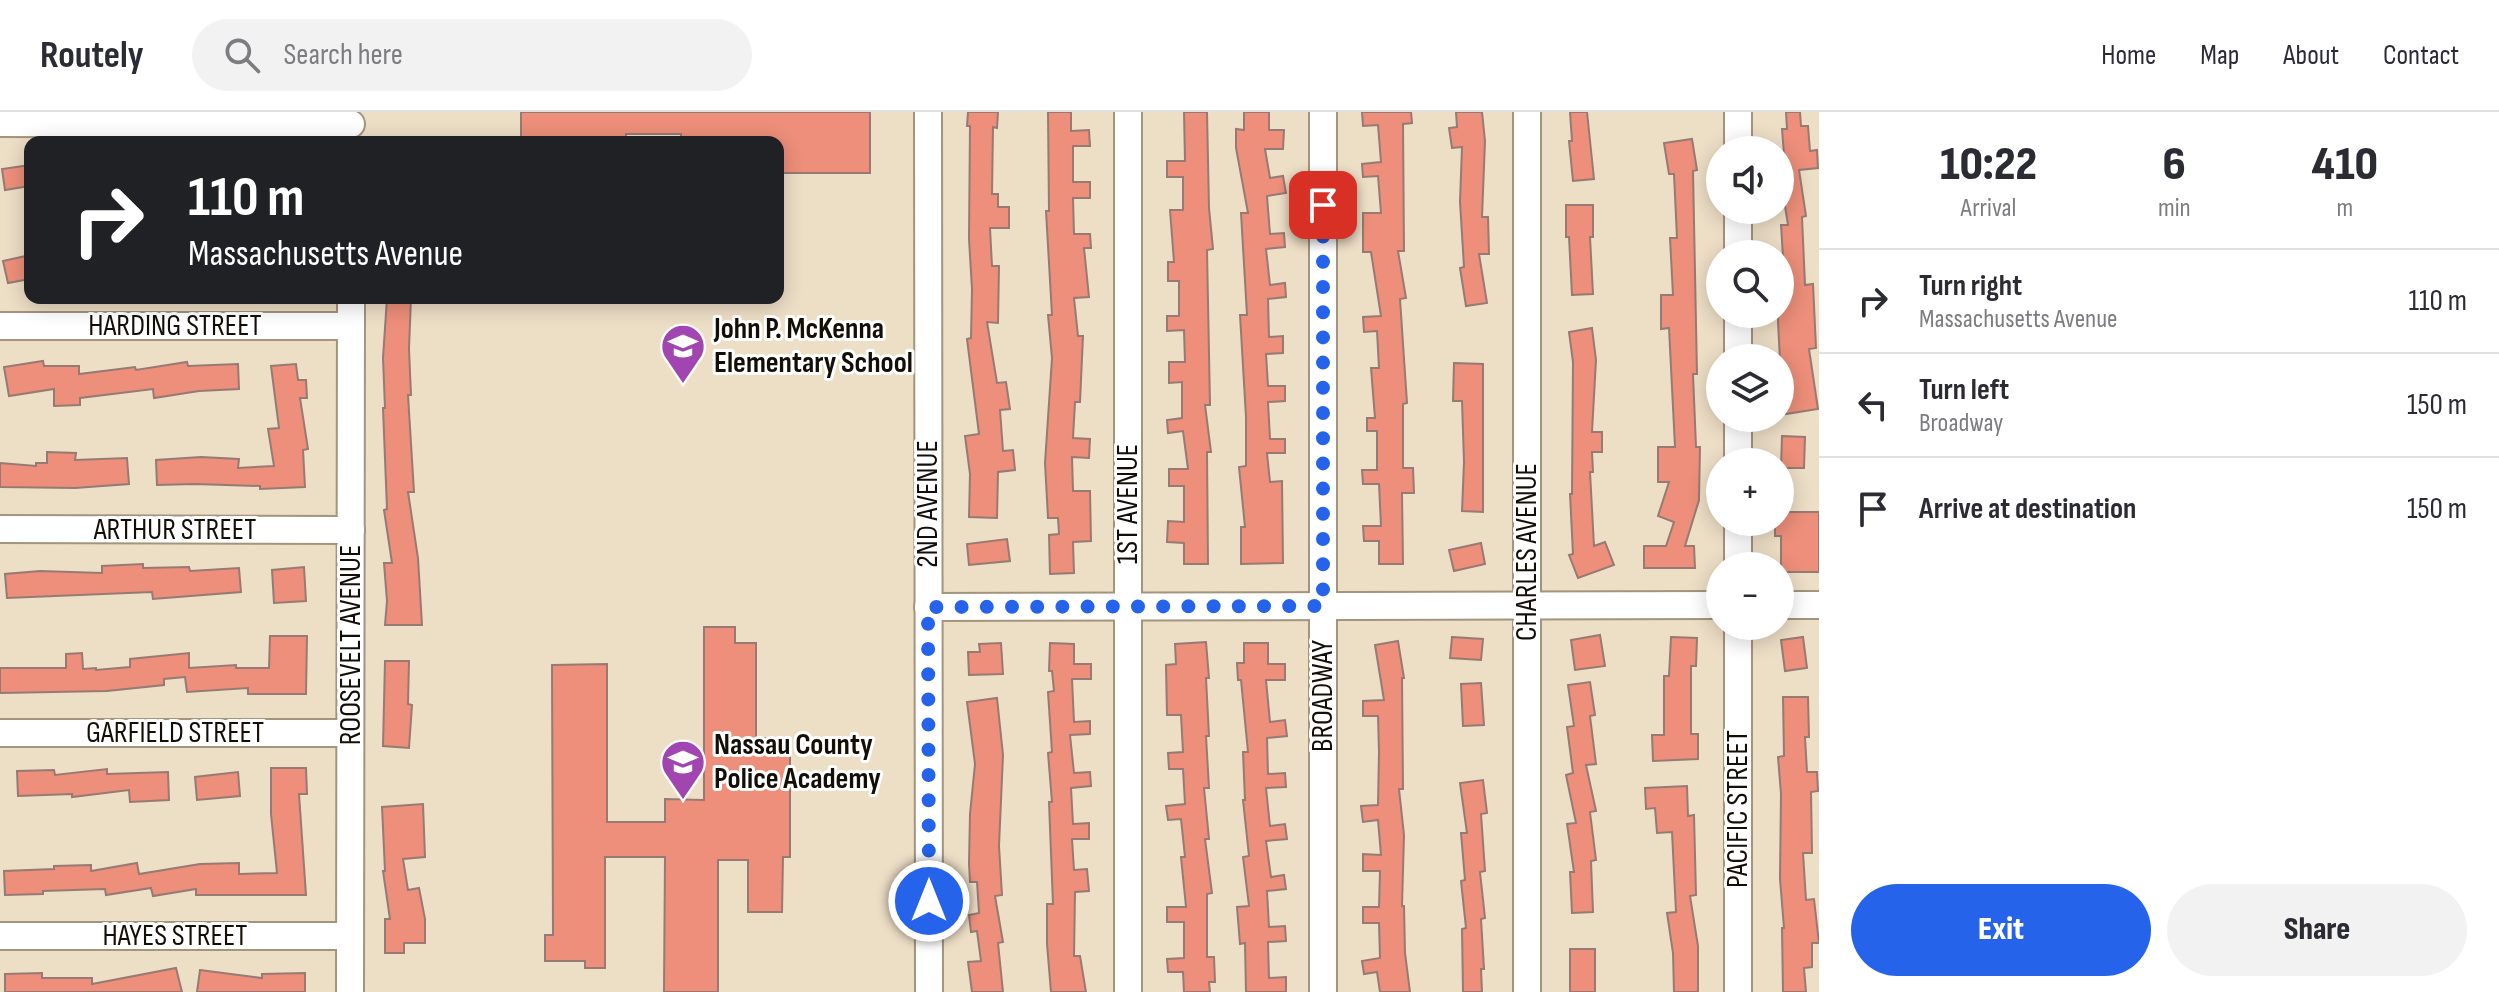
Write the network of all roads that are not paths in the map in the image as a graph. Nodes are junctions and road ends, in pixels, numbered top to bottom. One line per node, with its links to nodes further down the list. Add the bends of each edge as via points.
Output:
1 (928, 112): 20 (street, 2ND AVENUE)
2 (1128, 112): 17 (street, 1ST AVENUE)
3 (1323, 112): 18 (street, BROADWAY)
4 (1527, 112): 19 (street, CHARLES AVENUE)
5 (1738, 112): 8 (street)
6 (0, 123): 7 (street)
7 (351, 126)
8 (1738, 136)
9 (351, 304): 11 (street, ROOSEVELT AVENUE)
10 (0, 326): 11 (street, HARDING STREET)
11 (351, 326): 13 (street, ROOSEVELT AVENUE)
12 (0, 529): 13 (street, ARTHUR STREET)
13 (351, 530): 23 (street, ROOSEVELT AVENUE)
14 (1706, 605): 19 (street)
15 (1794, 605): 16 (street)
16 (1819, 605)
17 (1128, 606): 18 (street); 20 (street); 28 (street, 1ST AVENUE)
18 (1323, 606): 19 (street); 29 (street, BROADWAY)
19 (1527, 606): 30 (street, CHARLES AVENUE)
20 (928, 607): 27 (street, 2ND AVENUE)
21 (1738, 640): 31 (street, PACIFIC STREET)
22 (0, 733): 23 (street, GARFIELD STREET)
23 (350, 733): 25 (street, ROOSEVELT AVENUE)
24 (0, 936): 25 (street, HAYES STREET)
25 (350, 936): 26 (street, ROOSEVELT AVENUE)
26 (350, 992)
27 (929, 992)
28 (1128, 992)
29 (1323, 992)
30 (1527, 992)
31 (1738, 992)

